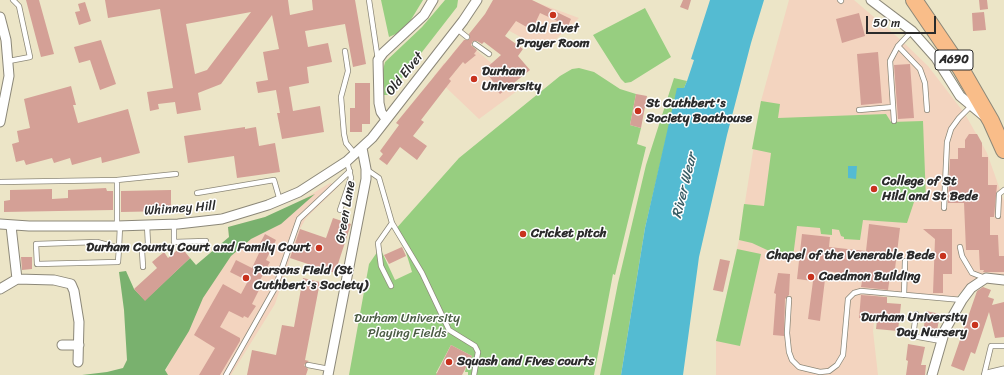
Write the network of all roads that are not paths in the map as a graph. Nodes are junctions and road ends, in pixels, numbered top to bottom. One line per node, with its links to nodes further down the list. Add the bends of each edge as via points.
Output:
1 (13, 0): 18 (lane, via 19,6 30,57)
2 (368, 0): 17 (lane)
3 (477, 0): 10 (street, Old Elvet)
4 (871, 0): 8 (street)
5 (885, 0): 8 (street)
6 (914, 0): 26 (highway, A690, via 961,69)
7 (434, 1): 17 (street, via 420,19)
8 (885, 10): 11 (street)
9 (0, 17): 18 (street)
10 (457, 29): 12 (lane); 23 (street, Old Elvet)
11 (912, 31): 14 (lane); 19 (street, via 936,58 960,96)
12 (467, 37)
13 (475, 44): 16 (lane)
14 (898, 46): 20 (lane, via 890,61); 22 (lane, via 920,69 925,83)
15 (345, 51): 28 (lane, via 348,71 341,97 344,134 346,143)
16 (489, 54)
17 (378, 60): 23 (street, via 379,102 381,112)
18 (9, 61): 25 (street, via 8,90)
19 (971, 106): 26 (street); 38 (lane, via 955,123 947,142)
20 (893, 107): 21 (lane); 24 (lane)
21 (859, 110)
22 (927, 110)
23 (386, 118): 28 (street, Old Elvet)
24 (894, 121)
25 (0, 122)
26 (991, 122): 27 (highway, A690)
27 (1004, 150)
28 (359, 151): 29 (street, Old Elvet); 30 (street, Green Lane)
29 (347, 161): 31 (lane); 37 (street, Whinney Hill, via 299,192)
30 (366, 169): 41 (lane, via 379,178); 68 (street, Green Lane)
31 (350, 171): 39 (lane, via 349,184); 69 (lane, via 299,219 275,288)
32 (176, 174): 33 (lane)
33 (117, 180): 34 (lane); 46 (lane)
34 (0, 182)
35 (1004, 190): 40 (lane, via 999,194)
36 (197, 193): 37 (lane, via 274,180)
37 (280, 201): 43 (street, Whinney Hill, via 222,219)
38 (944, 208)
39 (340, 210)
40 (998, 216)
41 (392, 222): 55 (lane, via 378,243 381,266); 70 (lane, via 422,273 449,330 475,346 478,352)
42 (0, 224): 45 (street, Whinney Hill)
43 (174, 224): 44 (street, Whinney Hill); 47 (lane, via 174,242)
44 (147, 225): 46 (street, Whinney Hill); 51 (lane, via 148,244 142,250)
45 (11, 226): 46 (street, Whinney Hill); 52 (street)
46 (119, 226): 49 (lane)
47 (206, 241)
48 (960, 247): 53 (lane, via 972,273)
49 (119, 248): 49 (lane, via 118,262 114,263 37,264 36,244 97,242)
50 (905, 261): 57 (lane)
51 (143, 268)
52 (17, 279): 56 (street); 63 (street, via 71,284 79,322)
53 (984, 280): 54 (street); 59 (street, via 971,288)
54 (1004, 280)
55 (392, 286)
56 (0, 290)
57 (904, 296): 58 (lane, via 861,291 854,293 848,299 843,355 837,365 829,371 820,372 799,367 792,360 787,333); 59 (lane)
58 (789, 299)
59 (962, 300): 61 (street)
60 (916, 314): 61 (lane, via 913,336)
61 (941, 340): 71 (street)
62 (62, 345): 63 (street)
63 (79, 345): 65 (street)
64 (1004, 346): 72 (lane, via 991,346)
65 (78, 362)
66 (308, 365): 68 (lane)
67 (1004, 371): 72 (street)
68 (329, 372)
69 (226, 375)
70 (474, 375)
71 (932, 375)
72 (986, 375)

